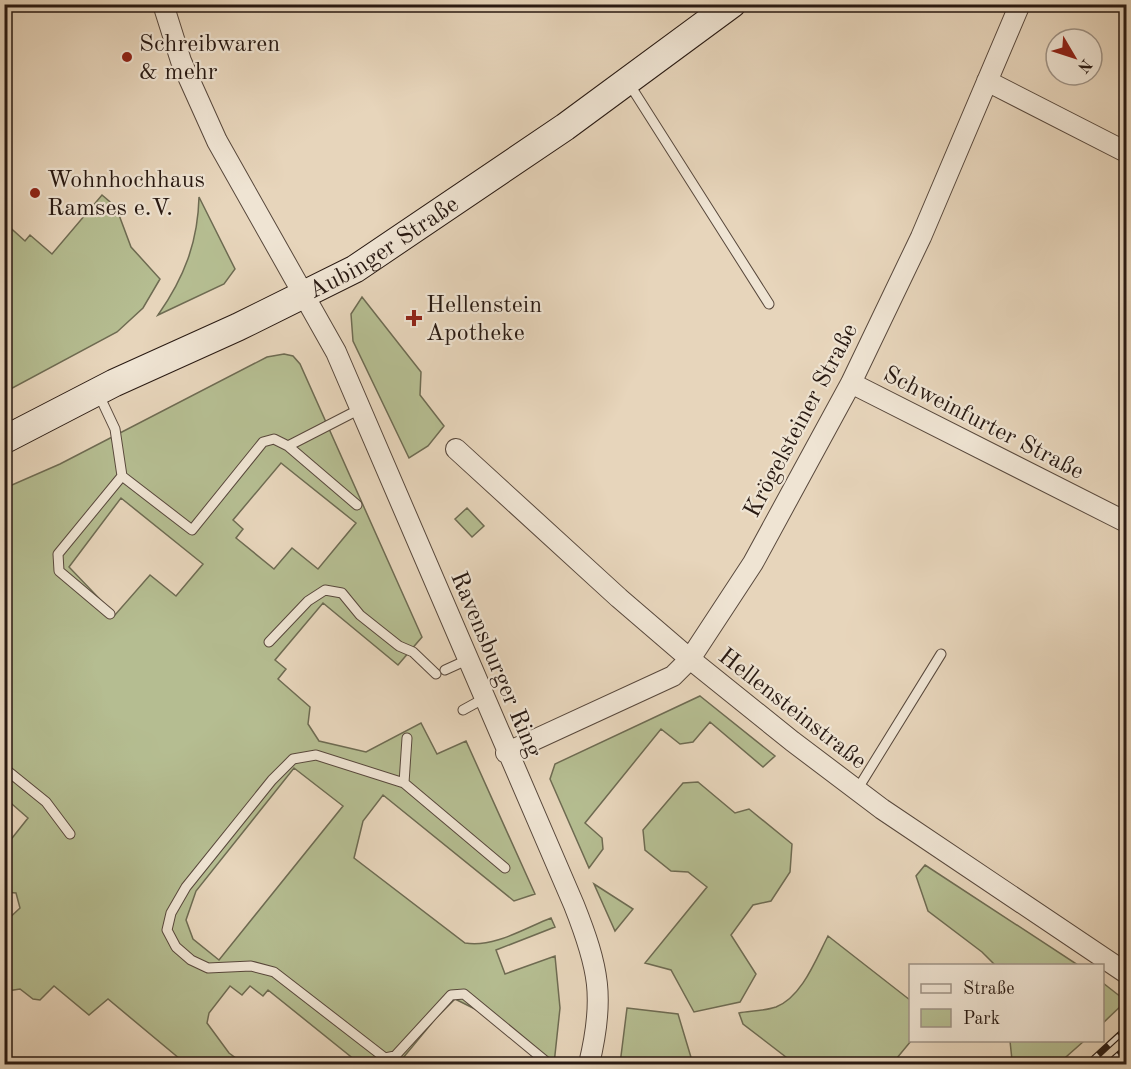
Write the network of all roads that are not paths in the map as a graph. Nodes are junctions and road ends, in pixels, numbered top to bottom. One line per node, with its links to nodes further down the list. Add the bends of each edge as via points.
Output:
1 (163, 4): 7 (street, Ravensburger Ring, via 182,61 217,141)
2 (732, 4): 5 (main road, Aubinger Straße)
3 (1020, 4): 4 (street, Krögelsteiner Straße)
4 (987, 81): 6 (street); 9 (street, Krögelsteiner Straße, via 921,237)
5 (628, 82): 7 (main road, Aubinger Straße, via 367,261); 8 (lane)
6 (1126, 152)
7 (304, 294): 10 (main road, Aubinger Straße); 11 (street, Ravensburger Ring, via 336,352)
8 (769, 304)
9 (851, 383): 17 (street, Schweinfurter Straße); 21 (street, Krögelsteiner Straße, via 753,563)
10 (97, 392): 12 (main road, Aubinger Straße); 15 (lane, via 115,429)
11 (360, 409): 13 (lane); 22 (street, Ravensburger Ring)
12 (4, 440)
13 (288, 446): 15 (lane, via 274,439 263,442 192,530); 16 (lane)
14 (456, 449): 21 (street, Hellensteinstraße)
15 (122, 476): 18 (lane, via 58,554 59,571)
16 (357, 505)
17 (1126, 522)
18 (110, 614)
19 (269, 642): 22 (lane, via 308,601 325,590 342,593 360,615 441,672)
20 (941, 654): 29 (lane)
21 (690, 659): 26 (street, Krögelsteiner Straße, via 673,676); 29 (street, Hellensteinstraße)
22 (467, 660): 23 (street, Ravensburger Ring)
23 (483, 699): 24 (lane); 26 (street, Ravensburger Ring)
24 (462, 710)
25 (407, 738): 28 (lane)
26 (506, 753): 34 (street, Ravensburger Ring, via 577,914 598,980 595,1037)
27 (4, 768): 30 (lane, via 46,802)
28 (404, 783): 31 (lane); 33 (lane, via 316,755 293,759 186,887 171,913 167,930 176,947 208,968 251,966 274,972 385,1058 395,1056 451,995 464,994)
29 (857, 790): 32 (street, Hellensteinstraße)
30 (70, 834)
31 (505, 868)
32 (1126, 973)
33 (549, 1065)
34 (589, 1065)

